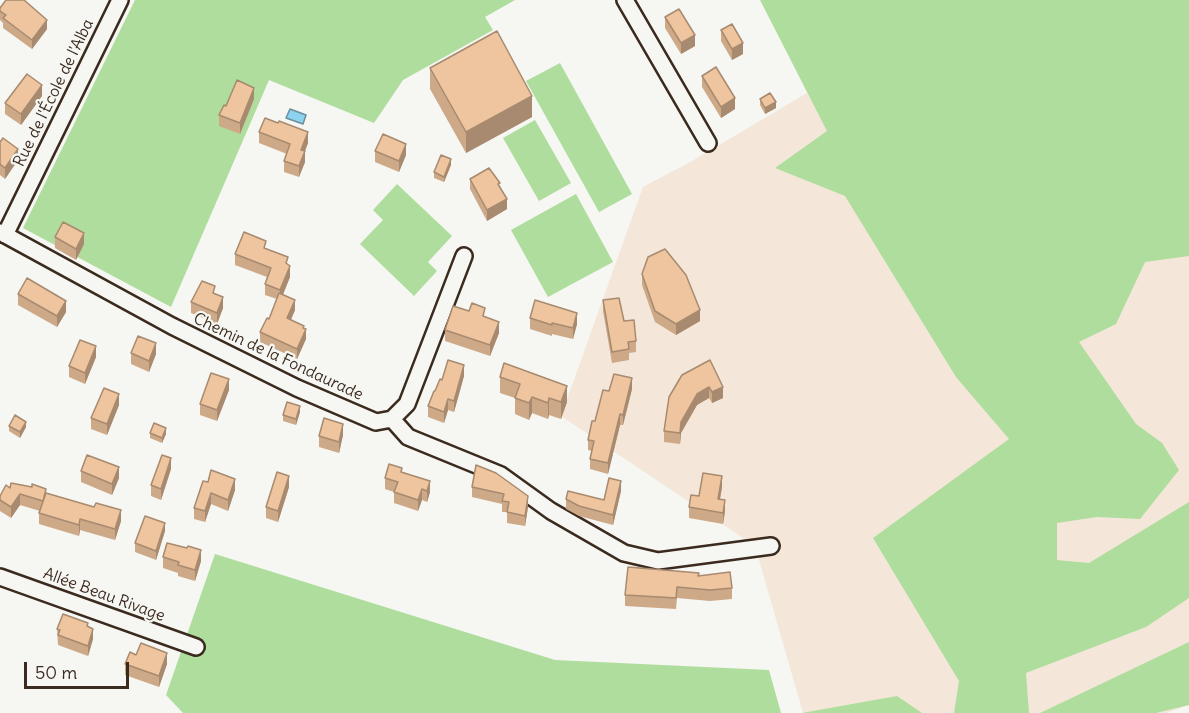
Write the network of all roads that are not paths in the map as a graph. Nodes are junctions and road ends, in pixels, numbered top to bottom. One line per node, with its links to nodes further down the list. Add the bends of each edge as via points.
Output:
1 (120, 0): 4 (street, Rue de l'École de l'Alba)
2 (625, 0): 3 (street)
3 (708, 143)
4 (2, 233): 6 (street, Chemin de la Fondaurade, via 172,326 297,388 376,422)
5 (464, 256): 6 (street, via 407,404)
6 (393, 419): 7 (street, via 408,437 501,475 551,511 624,553 658,561)
7 (771, 546)
8 (0, 577): 9 (street, Allée Beau Rivage)
9 (196, 647)

